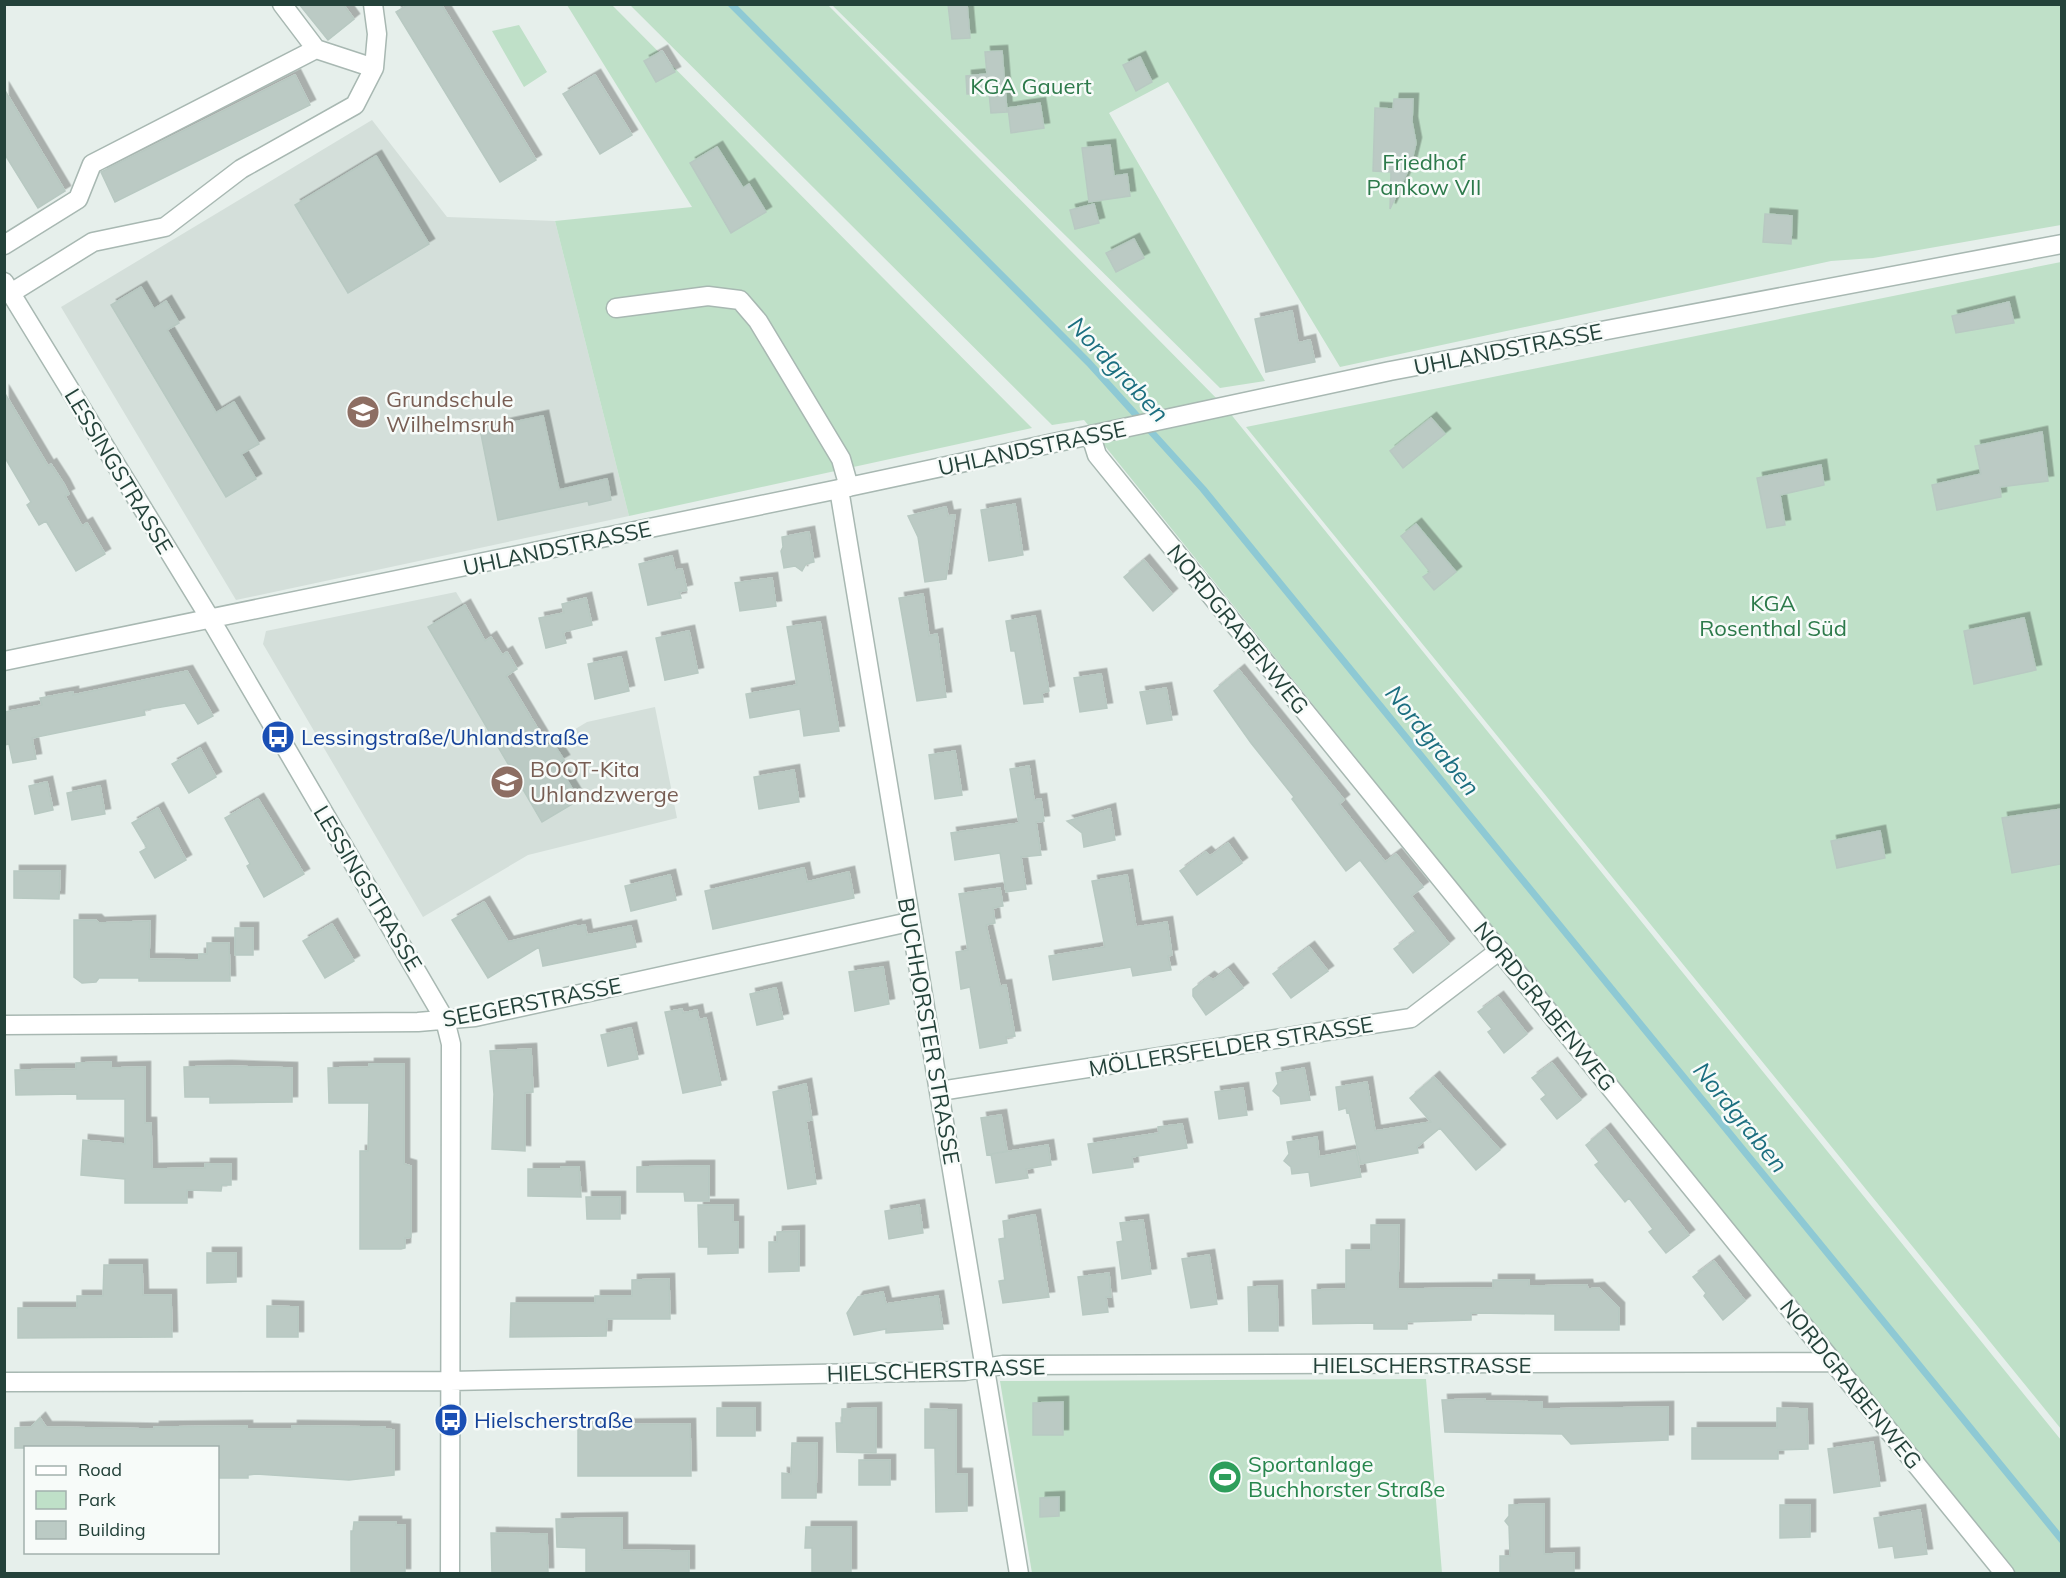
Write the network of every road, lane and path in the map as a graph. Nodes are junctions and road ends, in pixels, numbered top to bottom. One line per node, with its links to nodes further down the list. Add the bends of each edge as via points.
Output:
1 (282, 4): 3 (street)
2 (373, 4): 4 (street, via 377,34)
3 (316, 49): 4 (street); 6 (street, via 92,164 78,199)
4 (374, 68): 7 (street, via 355,105 241,169 165,227 93,242)
5 (2061, 244): 9 (street, UHLANDSTRASSE, via 1390,371)
6 (4, 245)
7 (8, 287): 11 (street, LESSINGSTRASSE)
8 (616, 308): 10 (street, BUCHHORSTER STRASSE, via 708,296 741,300 758,321 841,459)
9 (1095, 435): 10 (street, UHLANDSTRASSE); 14 (street, NORDGRABENWEG, via 1097,455)
10 (844, 488): 11 (street, UHLANDSTRASSE); 13 (street, BUCHHORSTER STRASSE)
11 (211, 620): 12 (street, UHLANDSTRASSE); 15 (street, LESSINGSTRASSE)
12 (4, 661)
13 (909, 922): 15 (street, SEEGERSTRASSE, via 475,1017); 17 (street, BUCHHORSTER STRASSE)
14 (1500, 950): 17 (street, MÖLLERSFELDER STRASSE, via 1411,1018); 18 (street, NORDGRABENWEG)
15 (445, 1020): 16 (street, SEEGERSTRASSE); 20 (street, LESSINGSTRASSE, via 451,1044)
16 (4, 1025)
17 (940, 1091): 19 (street, BUCHHORSTER STRASSE)
18 (1833, 1362): 19 (street, HIELSCHERSTRASSE); 24 (street, NORDGRABENWEG)
19 (984, 1368): 20 (street, HIELSCHERSTRASSE, via 954,1372); 23 (street, BUCHHORSTER STRASSE)
20 (450, 1381): 21 (street, HIELSCHERSTRASSE); 22 (street, LESSINGSTRASSE)
21 (4, 1382)
22 (450, 1574)
23 (1019, 1574)
24 (2005, 1574)

